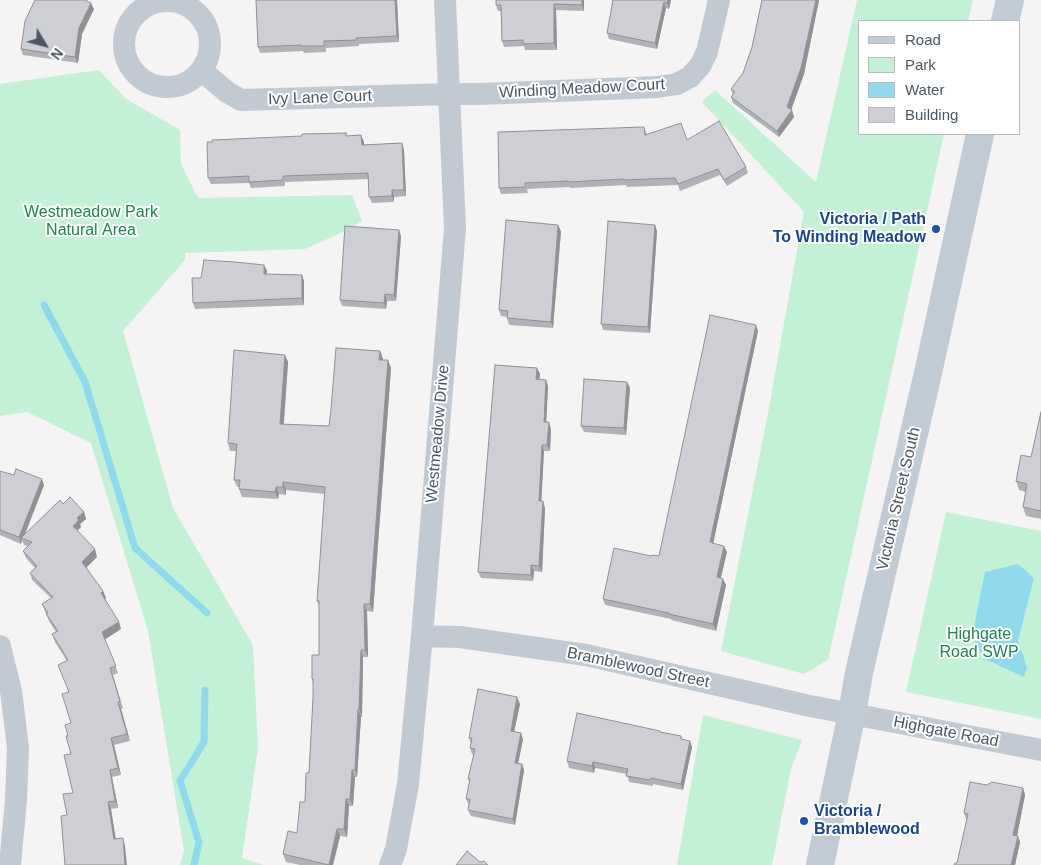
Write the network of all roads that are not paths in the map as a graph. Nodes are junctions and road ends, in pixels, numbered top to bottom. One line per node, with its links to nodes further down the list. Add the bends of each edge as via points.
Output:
1 (445, 0): 6 (street, Westmeadow Drive)
2 (718, 0): 6 (street, Winding Meadow Court, via 707,52 690,77 677,84)
3 (1010, 0): 4 (main road)
4 (1005, 20)
5 (201, 70): 6 (street, Ivy Lane Court, via 241,100)
6 (449, 94): 8 (street, Westmeadow Drive, via 455,228)
7 (980, 135): 10 (main road, Victoria Street South)
8 (422, 636): 10 (street, Bramblewood Street, via 460,637 586,655); 13 (street, Westmeadow Drive, via 408,784)
9 (0, 646): 12 (street, via 11,691 18,748)
10 (852, 713): 11 (street, Highgate Road); 14 (main road, Victoria Street South)
11 (1041, 750)
12 (10, 865)
13 (390, 865)
14 (820, 865)

